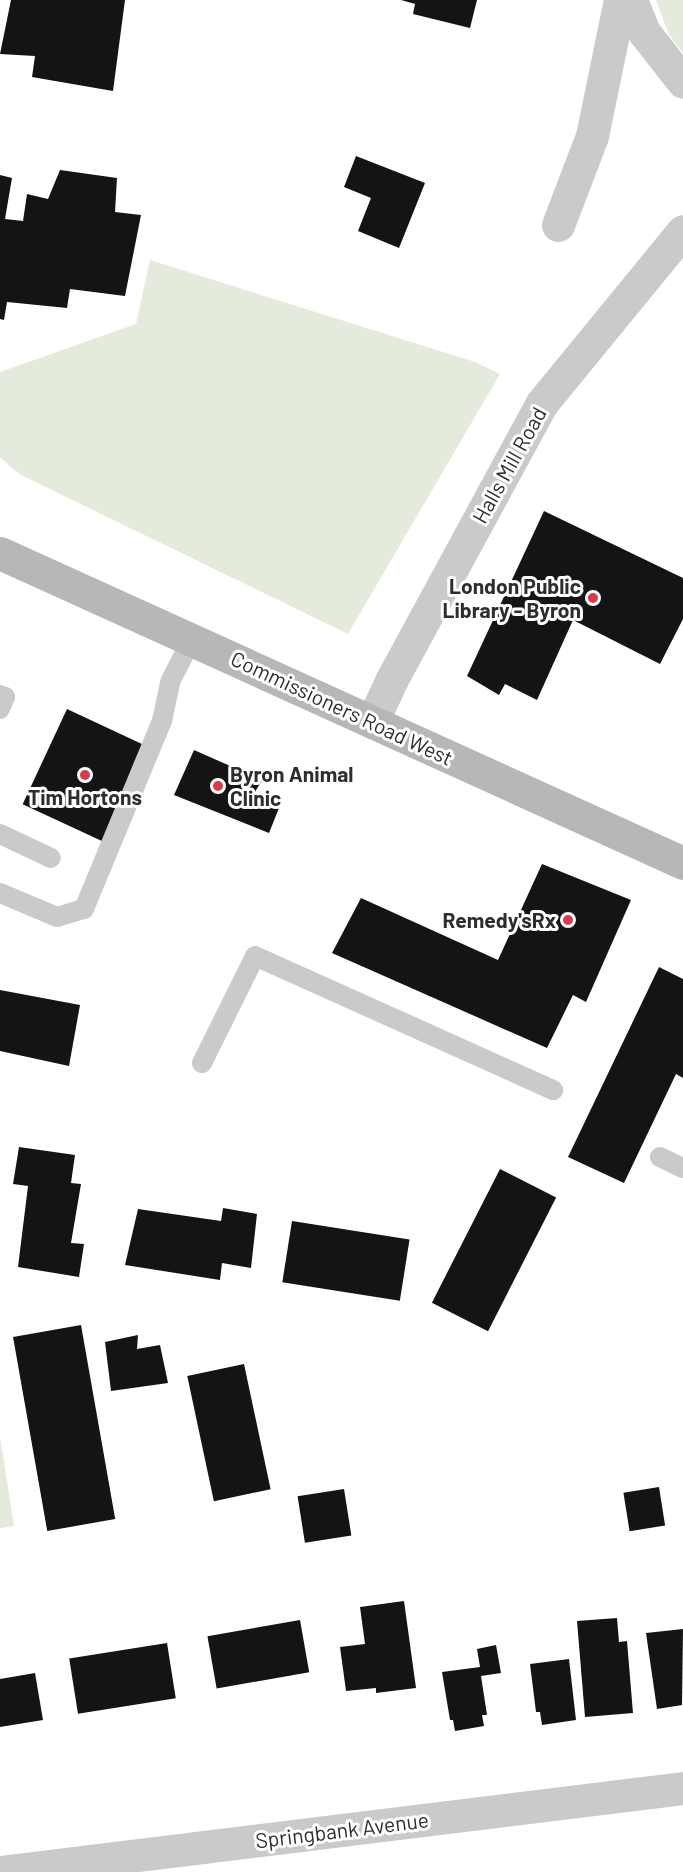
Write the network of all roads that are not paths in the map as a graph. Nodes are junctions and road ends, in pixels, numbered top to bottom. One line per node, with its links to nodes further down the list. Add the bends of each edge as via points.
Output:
1 (620, 0): 4 (street, via 592,135)
2 (631, 0): 3 (street, via 644,32)
3 (683, 82)
4 (558, 225)
5 (683, 231): 10 (street, Halls Mill Road, via 542,403)
6 (0, 553): 7 (main road, Commissioners Road West)
7 (192, 639): 10 (main road, Commissioners Road West); 14 (lane, via 170,682 162,721 84,909 57,917)
8 (0, 695): 9 (lane, via 5,697)
9 (0, 709)
10 (372, 723): 13 (main road, Commissioners Road West)
11 (0, 834): 12 (lane)
12 (51, 858)
13 (683, 863)
14 (0, 893)
15 (202, 1063): 16 (lane, via 255,956)
16 (553, 1090)
17 (660, 1158): 18 (lane)
18 (683, 1168)
19 (683, 1788): 20 (street, Springbank Avenue)
20 (0, 1872)

